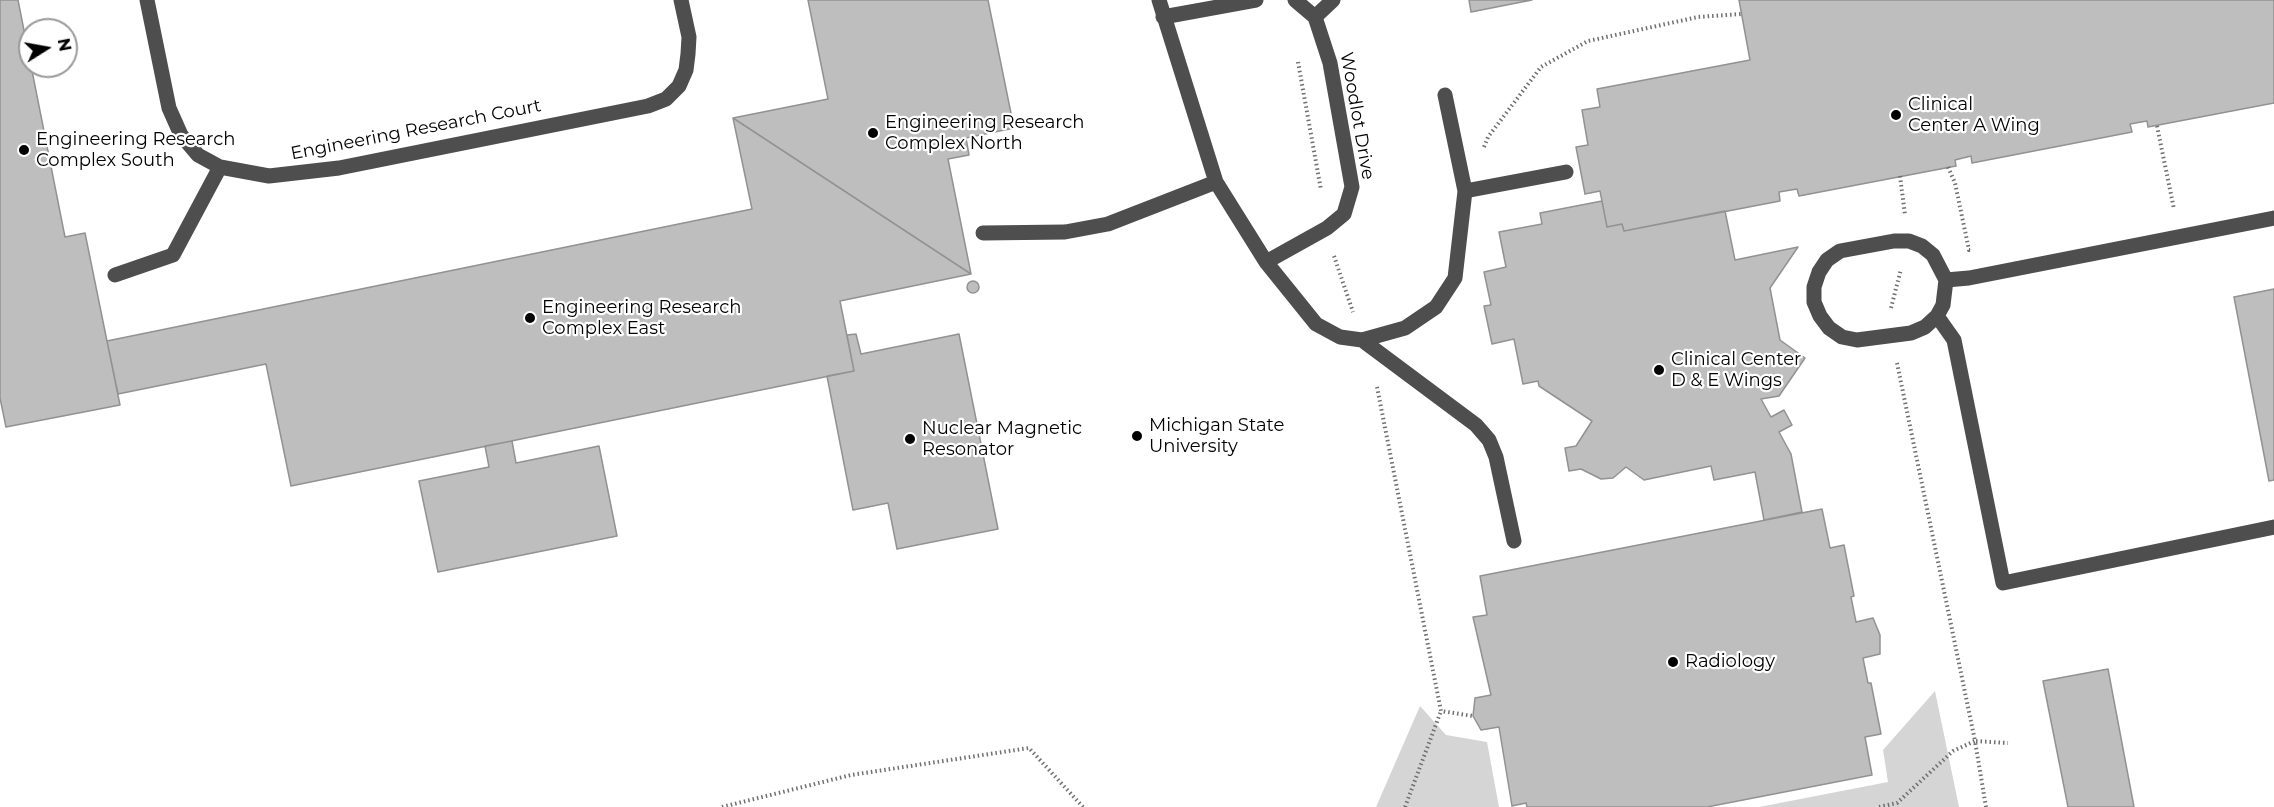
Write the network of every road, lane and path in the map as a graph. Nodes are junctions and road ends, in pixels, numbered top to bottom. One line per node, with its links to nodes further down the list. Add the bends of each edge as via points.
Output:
1 (147, 0): 13 (lane, Engineering Research Court, via 169,108 181,135 198,155)
2 (681, 0): 13 (lane, Engineering Research Court, via 688,37 686,70 679,86 666,99 648,106 327,170 269,176)
3 (1159, 0): 8 (lane)
4 (1256, 0): 8 (lane)
5 (1296, 0): 9 (lane)
6 (1333, 0): 9 (lane)
7 (1741, 14): 12 (path, via 1698,17 1588,41 1541,67)
8 (1163, 17): 16 (lane)
9 (1315, 17): 24 (lane, Woodlot Drive, via 1330,63 1352,187 1344,214 1327,228)
10 (1445, 95): 17 (lane)
11 (2157, 126): 19 (path)
12 (1483, 148)
13 (220, 167): 25 (lane, via 173,255)
14 (1948, 167): 23 (path, via 1969,250)
15 (1566, 172): 17 (lane)
16 (1216, 182): 22 (lane, via 1108,224 1065,232); 24 (lane)
17 (1465, 191): 29 (lane, via 1455,278 1436,307 1405,328)
18 (2185, 208): 19 (path)
19 (2174, 209): 20 (path)
20 (2164, 212)
21 (2274, 218): 26 (lane)
22 (983, 233)
23 (1980, 248)
24 (1266, 262): 29 (lane, via 1316,324 1340,337)
25 (115, 275)
26 (1946, 280): 27 (lane, via 1943,305); 28 (lane, via 1933,255 1909,241 1855,247 1827,260 1814,287 1814,302 1829,328 1842,337 1857,340)
27 (1937, 316): 28 (lane, via 1925,327); 30 (lane, via 1954,340 2003,583)
28 (1891, 336): 33 (path)
29 (1362, 340): 31 (lane, via 1476,425 1489,440)
30 (2274, 527)
31 (1514, 541)
32 (1442, 711): 37 (path)
33 (1975, 741): 34 (path); 38 (path, via 1953,751 1898,803); 39 (path)
34 (2008, 743)
35 (723, 807): 36 (path, via 851,775 1029,748)
36 (1083, 807)
37 (1405, 807)
38 (1879, 807)
39 (1986, 807)

